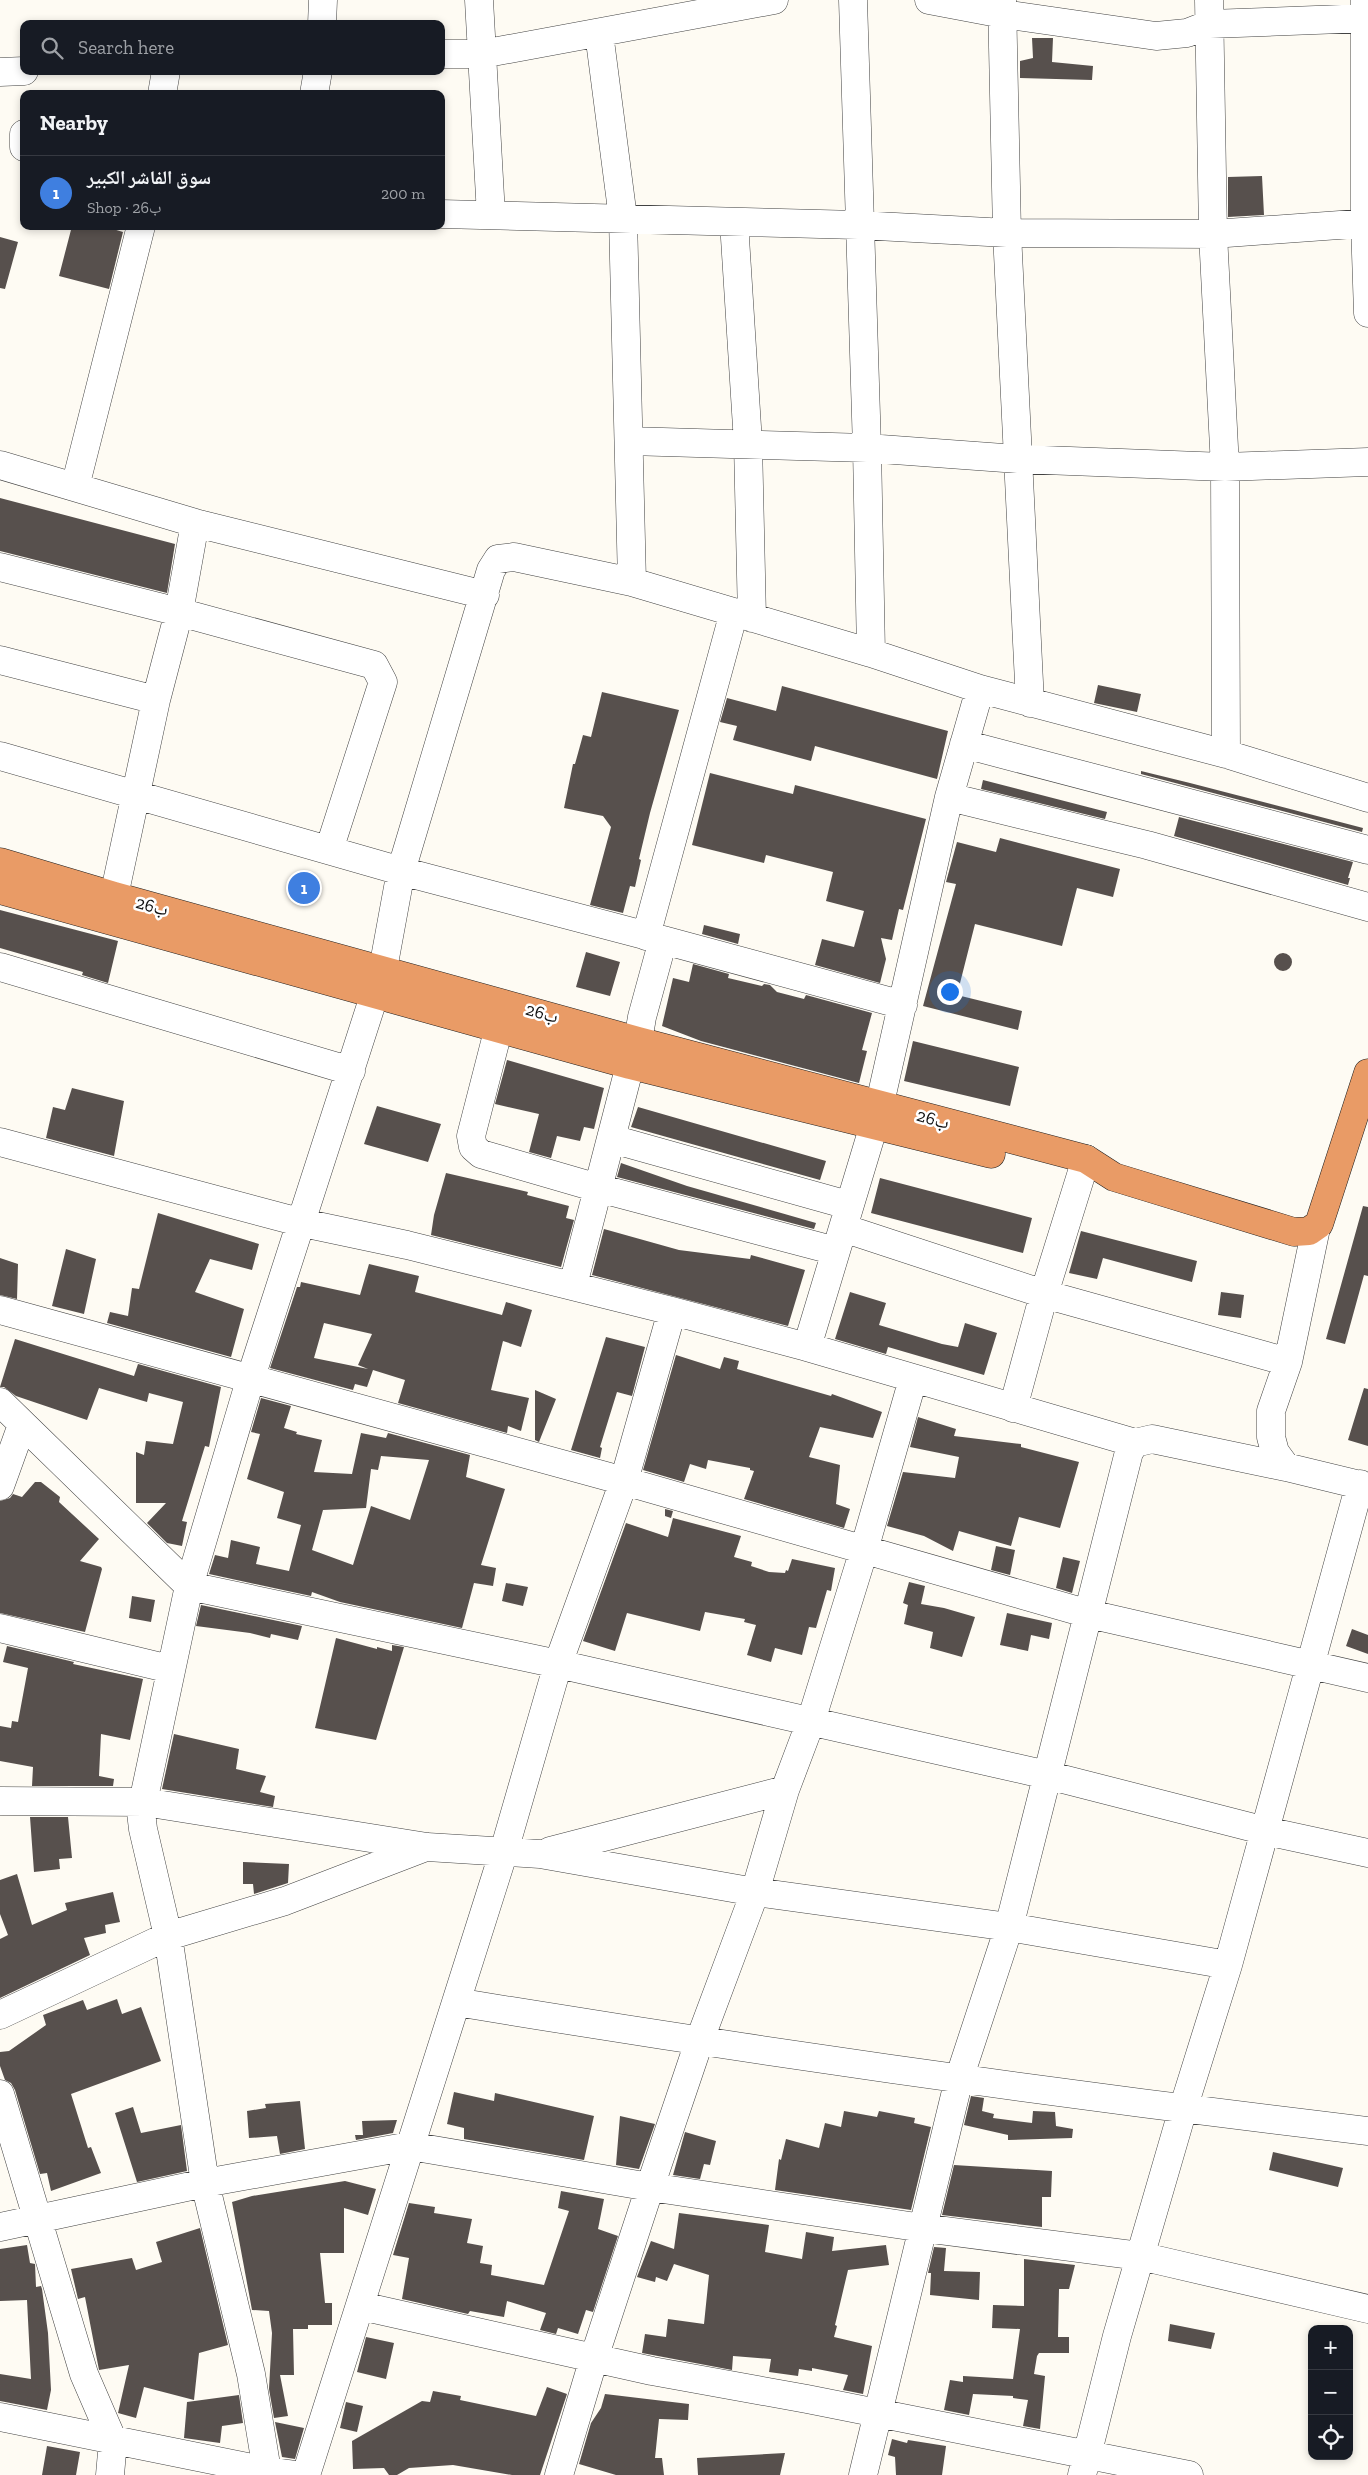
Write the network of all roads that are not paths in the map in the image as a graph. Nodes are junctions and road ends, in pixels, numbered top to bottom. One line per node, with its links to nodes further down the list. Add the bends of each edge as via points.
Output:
1 (323, 0): 9 (street)
2 (479, 0): 12 (street)
3 (774, 0): 10 (street)
4 (853, 0): 26 (street)
5 (930, 0): 6 (street)
6 (1003, 7): 7 (street, via 1156,36 1187,33); 28 (street)
7 (1210, 12): 8 (street); 29 (street)
8 (1366, 12): 25 (street)
9 (322, 20)
10 (599, 33): 12 (street); 23 (street)
11 (445, 54): 12 (street)
12 (482, 54): 22 (street)
13 (20, 71): 14 (street)
14 (0, 72)
15 (24, 75): 18 (street)
16 (165, 75): 19 (street)
17 (317, 75): 20 (street)
18 (24, 90)
19 (163, 90)
20 (315, 90)
21 (445, 214): 22 (street)
22 (491, 215): 23 (street)
23 (623, 218): 24 (street); 31 (street)
24 (734, 222): 26 (street); 32 (street)
25 (1366, 222): 29 (street); 30 (street)
26 (858, 225): 28 (street); 33 (street)
27 (140, 230): 38 (street)
28 (1007, 233): 29 (street); 34 (street)
29 (1213, 234): 37 (street)
30 (1368, 313)
31 (629, 441): 32 (street); 41 (street)
32 (748, 444): 33 (street); 44 (street)
33 (867, 448): 34 (street); 45 (street)
34 (1018, 459): 37 (street); 49 (street)
35 (1368, 462): 37 (street)
36 (0, 465): 38 (street)
37 (1225, 467): 51 (street)
38 (75, 487): 39 (street)
39 (195, 523): 42 (street); 43 (street)
40 (0, 567): 43 (street)
41 (632, 582): 42 (street, via 514,557 498,559 491,570); 44 (street)
42 (485, 596): 59 (street)
43 (179, 612): 48 (street); 56 (street, via 374,666 380,672 383,682)
44 (743, 615): 45 (street); 63 (street)
45 (870, 653): 47 (street)
46 (0, 660): 48 (street)
47 (980, 689): 49 (street); 50 (street)
48 (156, 700): 53 (street)
49 (1030, 703): 51 (street)
50 (964, 744): 54 (street); 57 (street)
51 (1226, 754): 55 (street)
52 (0, 756): 53 (street)
53 (136, 793): 56 (street); 61 (street)
54 (949, 797): 62 (street, via 1148,845); 66 (street)
55 (1368, 798)
56 (329, 850): 59 (street)
57 (1368, 850)
58 (0, 862): 61 (highway, 26ب)
59 (401, 871): 63 (street); 65 (street)
60 (0, 890): 65 (highway, 26ب)
61 (114, 896): 65 (highway, 26ب)
62 (1368, 907)
63 (655, 938): 66 (street); 68 (street)
64 (0, 967): 69 (street)
65 (379, 981): 67 (highway, 26ب); 68 (highway, 26ب); 69 (street)
66 (903, 1005): 71 (street)
67 (499, 1027): 68 (highway, 26ب); 75 (street, via 471,1136 473,1146 481,1154)
68 (634, 1053): 71 (highway, 26ب); 72 (street)
69 (351, 1071): 76 (street)
70 (1368, 1072): 78 (highway)
71 (877, 1114): 74 (highway, 26ب); 77 (street)
72 (612, 1139): 75 (street); 77 (street)
73 (0, 1142): 76 (street)
74 (1084, 1168): 78 (highway, 26ب, via 1286,1231 1302,1232); 80 (street)
75 (598, 1188): 77 (street); 79 (street)
76 (302, 1223): 79 (street); 85 (street)
77 (842, 1228): 80 (street); 83 (street)
78 (1316, 1228): 84 (street)
79 (573, 1285): 82 (street)
80 (1044, 1294): 84 (street); 88 (street)
81 (0, 1310): 85 (street)
82 (672, 1311): 83 (street); 92 (street)
83 (807, 1347): 86 (street)
84 (1288, 1362): 91 (street, via 1271,1411 1271,1437 1275,1452)
85 (251, 1377): 92 (street); 96 (street)
86 (913, 1379): 88 (street); 95 (street)
87 (0, 1402): 89 (street)
88 (1013, 1408): 90 (street)
89 (22, 1426): 94 (street); 96 (street)
90 (1135, 1444): 91 (street, via 1152,1439); 97 (street, via 1129,1452)
91 (1286, 1467): 93 (street)
92 (624, 1481): 95 (street); 100 (street)
93 (1364, 1485): 99 (street)
94 (0, 1486)
95 (864, 1550): 97 (street); 103 (street)
96 (190, 1586): 100 (street); 101 (street)
97 (1089, 1614): 99 (street); 104 (street)
98 (0, 1628): 101 (street)
99 (1311, 1663): 102 (street); 108 (street)
100 (558, 1664): 103 (street); 110 (street)
101 (170, 1669): 107 (street)
102 (1368, 1678)
103 (811, 1721): 104 (street); 105 (street)
104 (1046, 1775): 108 (street); 114 (street)
105 (785, 1790): 112 (street); 113 (street)
106 (0, 1801): 107 (street)
107 (144, 1802): 109 (street); 115 (street, via 141,1812 143,1829)
108 (1266, 1831): 111 (street); 116 (street)
109 (427, 1847): 110 (street); 115 (street, via 284,1900)
110 (504, 1851): 112 (street); 117 (street)
111 (1368, 1853)
112 (540, 1854): 113 (street)
113 (755, 1892): 114 (street); 119 (street)
114 (1008, 1927): 116 (street); 120 (street)
115 (168, 1936): 118 (street); 125 (street)
116 (1228, 1965): 122 (street)
117 (456, 2002): 119 (street); 124 (street)
118 (0, 2016)
119 (699, 2042): 120 (street); 126 (street)
120 (959, 2079): 122 (street); 129 (street)
121 (0, 2094): 127 (street)
122 (1183, 2109): 123 (street); 130 (street)
123 (1368, 2131)
124 (410, 2146): 125 (street); 126 (street); 131 (street)
125 (205, 2183): 127 (street); 138 (street, via 251,2374)
126 (650, 2187): 129 (street); 133 (street)
127 (37, 2220): 128 (street); 136 (street, via 84,2374)
128 (0, 2227)
129 (924, 2228): 130 (street); 134 (street)
130 (1140, 2256): 132 (street); 137 (street)
131 (361, 2306): 133 (street); 141 (street)
132 (1368, 2309)
133 (594, 2358): 134 (street); 142 (street)
134 (879, 2414): 137 (street); 143 (street)
135 (0, 2417): 136 (street)
136 (113, 2441): 138 (street); 139 (street)
137 (1083, 2465): 144 (street)
138 (267, 2471): 140 (street)
139 (110, 2475)
140 (296, 2475)
141 (306, 2475)
142 (559, 2475)
143 (863, 2475)
144 (1189, 2475)

